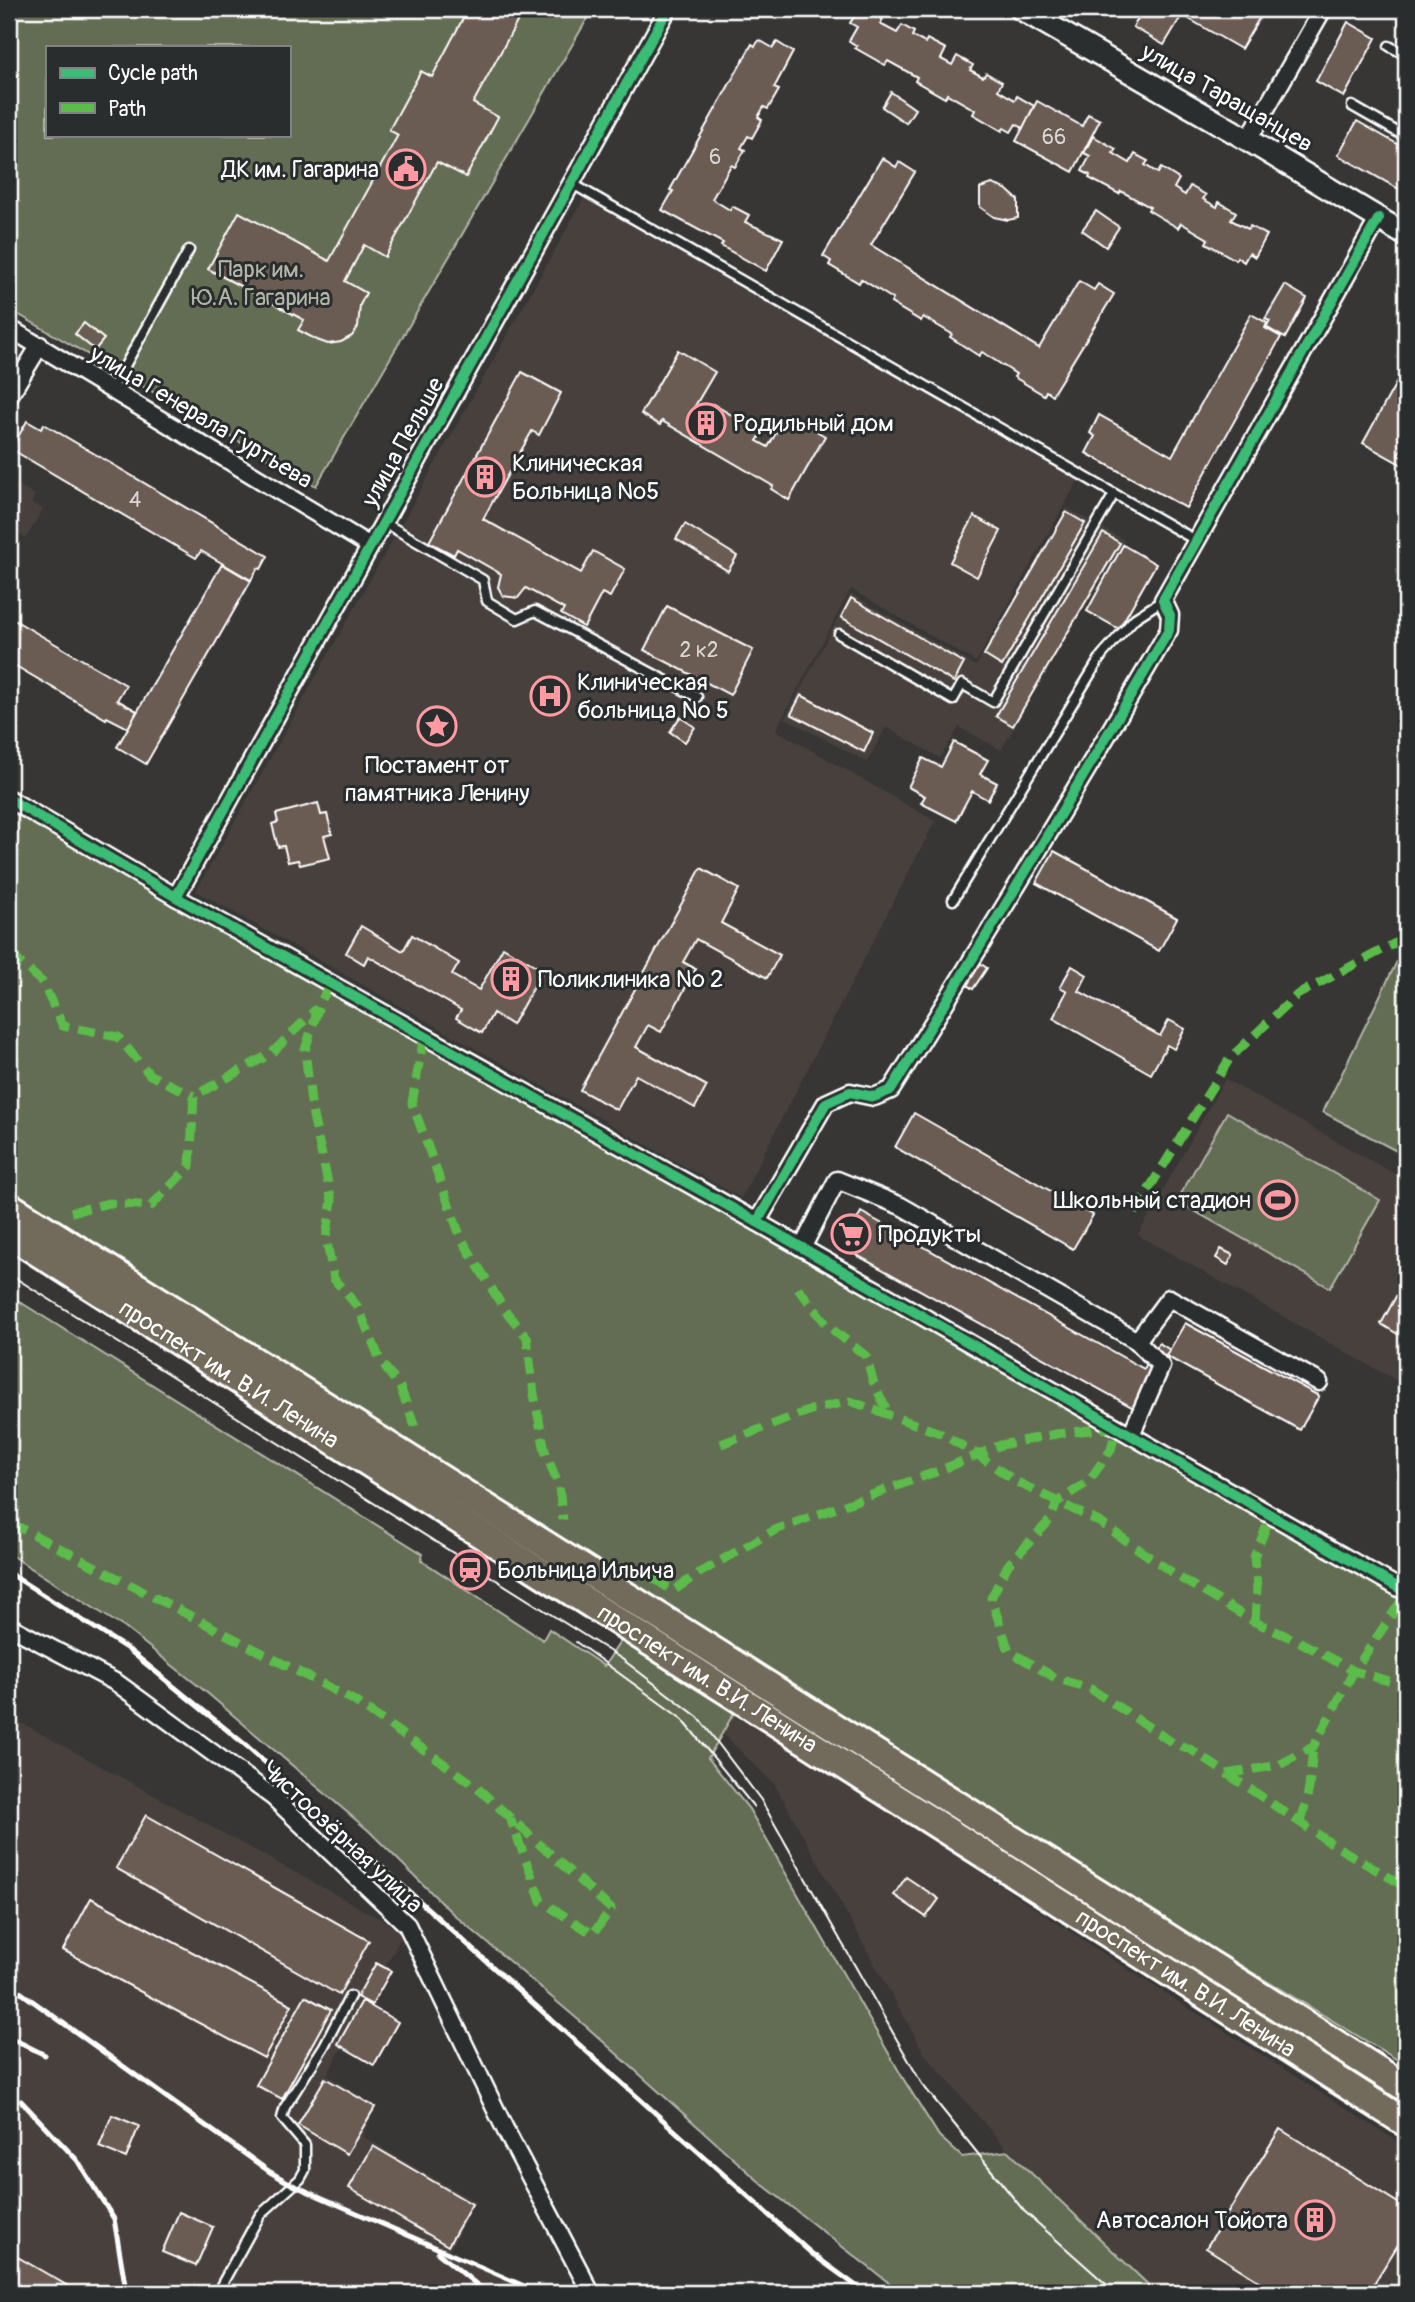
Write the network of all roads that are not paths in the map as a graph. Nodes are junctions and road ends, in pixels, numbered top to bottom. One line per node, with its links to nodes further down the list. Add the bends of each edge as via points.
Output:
1 (668, 9): 9 (street, улица Пельше)
2 (1021, 9): 8 (street, улица Таращанцев)
3 (1323, 9): 8 (street)
4 (1389, 46): 5 (lane)
5 (1406, 55)
6 (1352, 106): 7 (lane)
7 (1406, 137)
8 (1248, 140): 10 (street, улица Таращанцев)
9 (571, 183): 17 (lane); 18 (street, улица Пельше)
10 (1379, 218): 11 (street, улица Таращанцев); 19 (street)
11 (1406, 234)
12 (189, 250): 15 (lane)
13 (9, 328): 14 (street, улица Генерала Гуртьева)
14 (40, 345): 15 (street, улица Генерала Гуртьева); 16 (street)
15 (112, 389): 20 (street, улица Генерала Гуртьева)
16 (9, 396)
17 (1114, 494): 19 (lane); 22 (lane, via 993,702 962,684 953,700)
18 (383, 522): 20 (street, улица Пельше); 23 (lane, via 483,580 487,601 517,619 535,611)
19 (1197, 541): 21 (street)
20 (370, 546): 25 (street, улица Пельше)
21 (1163, 600): 26 (lane, via 1135,618 1102,655); 28 (street, via 1170,615 1168,629 1065,808 891,1090 874,1097 850,1092 827,1103)
22 (839, 634)
23 (697, 697)
24 (9, 799): 25 (street)
25 (176, 897): 28 (street)
26 (953, 900)
27 (9, 1206): 37 (main road, проспект им. В.И. Ленина)
28 (757, 1222): 30 (street)
29 (9, 1234): 38 (main road, проспект им. В.И. Ленина)
30 (802, 1248): 31 (street, via 837,1180 901,1206); 33 (street)
31 (1136, 1341): 32 (street, via 1170,1298); 33 (street, via 1161,1366)
32 (1319, 1382)
33 (1130, 1435): 34 (street)
34 (1406, 1592)
35 (9, 1626): 40 (street, Чистоозёрная улица, via 117,1683 273,1797 407,1925)
36 (350, 1996): 39 (lane, via 282,2118 305,2145 305,2170 260,2215)
37 (1406, 2088)
38 (1406, 2123)
39 (218, 2293)
40 (590, 2293)

